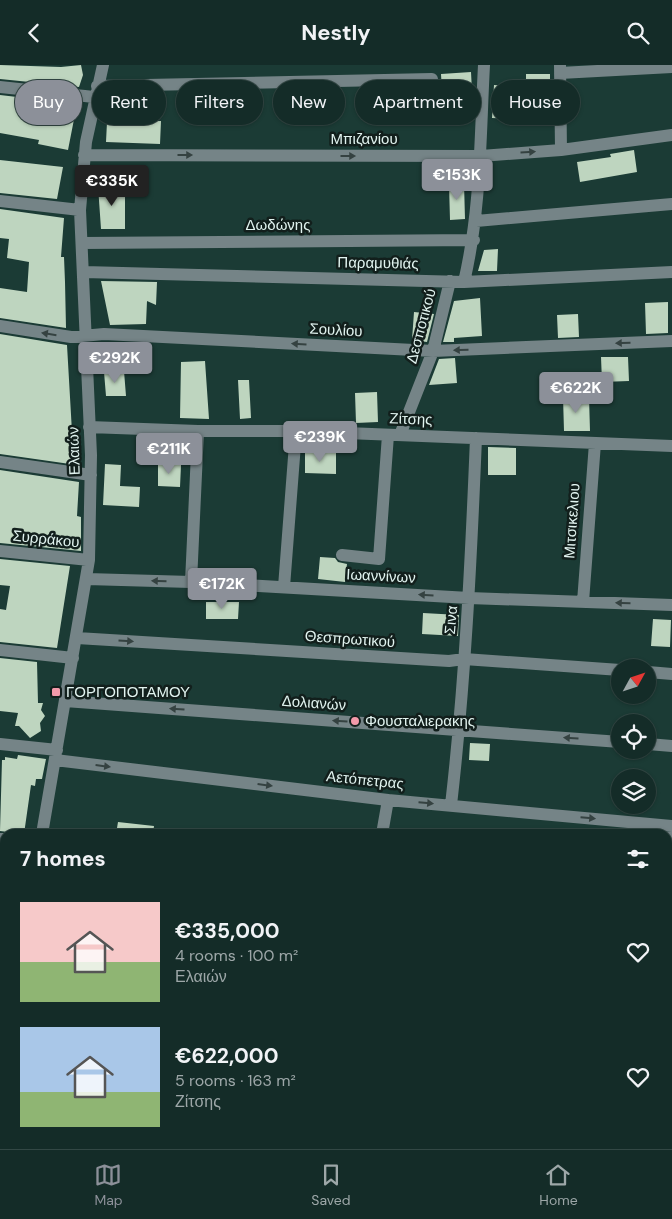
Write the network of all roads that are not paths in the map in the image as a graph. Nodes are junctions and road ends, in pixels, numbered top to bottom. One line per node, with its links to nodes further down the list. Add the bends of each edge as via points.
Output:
1 (103, 65): 6 (street, Ελαιών)
2 (484, 65): 14 (street)
3 (672, 67): 4 (street)
4 (560, 69): 12 (street)
5 (432, 79): 8 (street)
6 (99, 80)
7 (0, 87): 9 (street)
8 (166, 88)
9 (92, 91)
10 (92, 112): 13 (street, Ελαιών)
11 (672, 135): 12 (street, Μπιζανίου)
12 (561, 150): 14 (street, Μπιζανίου, one-way to 12)
13 (84, 155): 14 (street, Μπιζανίου, one-way to 14); 17 (street, Ελαιών)
14 (481, 156): 18 (street)
15 (0, 201): 17 (street)
16 (672, 204): 18 (street)
17 (80, 209): 20 (street, Ελαιών)
18 (476, 221): 19 (street)
19 (474, 240): 20 (street, Δωδώνης); 24 (street)
20 (82, 243): 21 (street, Ελαιών)
21 (84, 272): 23 (street, Παραμυθιάς); 26 (street, Ελαιών)
22 (672, 272): 24 (street, Παραμυθιάς)
23 (450, 281): 24 (street, Παραμυθιάς); 28 (street, Δεσποτικού)
24 (464, 282)
25 (0, 327): 26 (street, Σουλίου, one-way to 25)
26 (85, 336): 28 (street, Σουλίου, one-way to 26, via 104,334); 29 (street, Ελαιών)
27 (672, 341): 28 (street, Σουλίου, one-way to 28)
28 (433, 351): 32 (street, Δεσποτικού)
29 (90, 427): 30 (street, Ζίτσης); 37 (street, Ελαιών)
30 (198, 431): 31 (street, Ζίτσης); 42 (street)
31 (296, 431): 32 (street, Ζίτσης); 43 (street)
32 (394, 435): 33 (street, Ζίτσης); 39 (street, Δεσποτικού, via 378,559)
33 (476, 438): 34 (street, Ζίτσης); 44 (street, Σινα)
34 (595, 443): 35 (street, Ζίτσης); 45 (street, Μιτσικελιου)
35 (672, 445)
36 (0, 462): 37 (street)
37 (91, 475): 40 (street, Ελαιών)
38 (0, 551): 40 (street, Συρράκου)
39 (342, 555)
40 (89, 560): 41 (street, Ελαιών)
41 (87, 579): 42 (street, Ιωαννίνων, one-way to 41); 47 (street, Ελαιών)
42 (191, 581): 43 (street, Ιωαννίνων)
43 (284, 587): 44 (street, Ιωαννίνων, one-way to 43)
44 (470, 598): 45 (street, Ιωαννίνων); 50 (street, Σινα)
45 (582, 601): 46 (street, Ιωαννίνων, one-way to 45)
46 (672, 605)
47 (77, 638): 49 (street, Ελαιών); 50 (street, Θεσπρωτικού, one-way to 50, via 448,661)
48 (0, 650): 49 (street)
49 (74, 658): 54 (street, Ελαιών)
50 (464, 659): 51 (street, Θεσπρωτικού); 55 (street, Σινα)
51 (611, 669)
52 (656, 673): 53 (street)
53 (672, 674)
54 (65, 701): 55 (street, Δολιανών, one-way to 54); 60 (street, Ελαιών)
55 (460, 730): 56 (street, Δολιανών, one-way to 55); 62 (street, Σινα)
56 (611, 741)
57 (0, 745): 60 (street, Αετόπετρας)
58 (656, 745): 59 (street)
59 (672, 746)
60 (56, 755): 61 (street, Αετόπετρας, one-way to 61); 64 (street, Ελαιών)
61 (388, 800): 62 (street, Αετόπετρας, one-way to 62); 65 (street)
62 (451, 805): 63 (street, Αετόπετρας, one-way to 63)
63 (672, 827)
64 (43, 829)
65 (383, 829)

